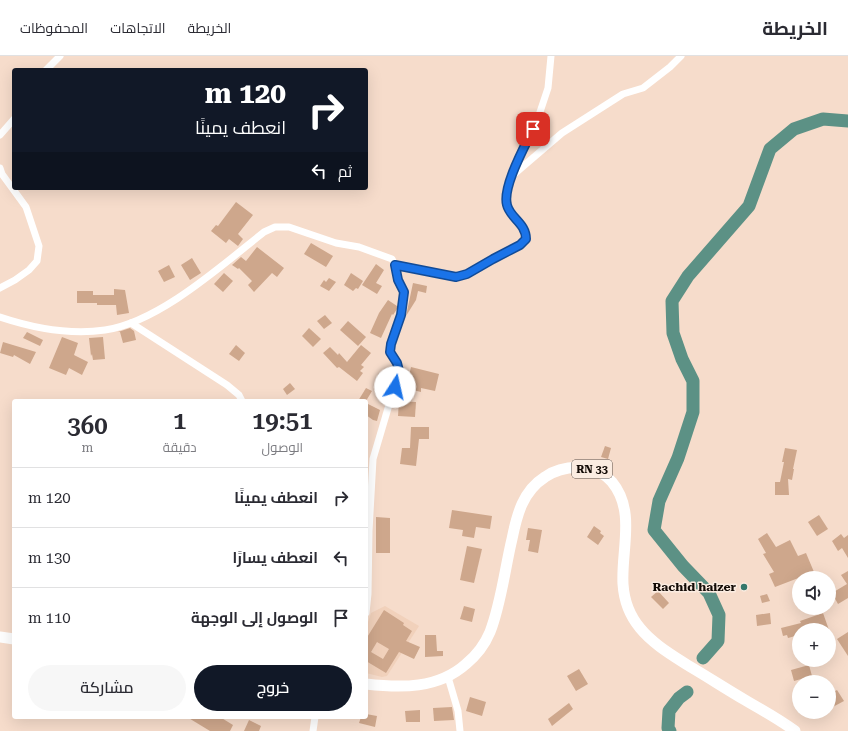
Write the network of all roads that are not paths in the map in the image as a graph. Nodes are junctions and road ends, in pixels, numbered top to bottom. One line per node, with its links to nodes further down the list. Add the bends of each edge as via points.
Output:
1 (60, 56): 4 (street)
2 (551, 56): 8 (street, via 548,88)
3 (681, 56): 8 (street, via 643,88 623,94 562,133)
4 (48, 68)
5 (12, 121): 6 (street)
6 (0, 135)
7 (0, 168): 9 (street)
8 (512, 177): 11 (street, via 506,205 526,231 526,239 520,245 467,274 456,277)
9 (12, 188)
10 (14, 190): 12 (street, via 26,207 39,246 37,261 29,270)
11 (395, 265): 14 (street, via 392,259 359,247 336,243 289,227 275,227 264,232 182,295); 16 (street, via 404,292 401,315 390,352 399,371)
12 (0, 288)
13 (0, 317): 14 (street, via 31,326 58,330 105,330)
14 (131, 322): 15 (street, via 227,385)
15 (241, 399)
16 (369, 474): 17 (street)
17 (368, 594)
18 (0, 637): 19 (main road)
19 (12, 639)
20 (448, 677): 21 (main road, RN 33, via 429,684 408,686); 24 (street, via 458,711); 25 (main road, RN 33, via 472,659 490,632 520,506 527,494 536,483 559,469 571,466 592,469 609,478 621,496 625,508 623,584 628,607 639,627 669,653)
21 (368, 684)
22 (315, 719): 23 (street)
23 (313, 731)
24 (460, 731)
25 (795, 731)

